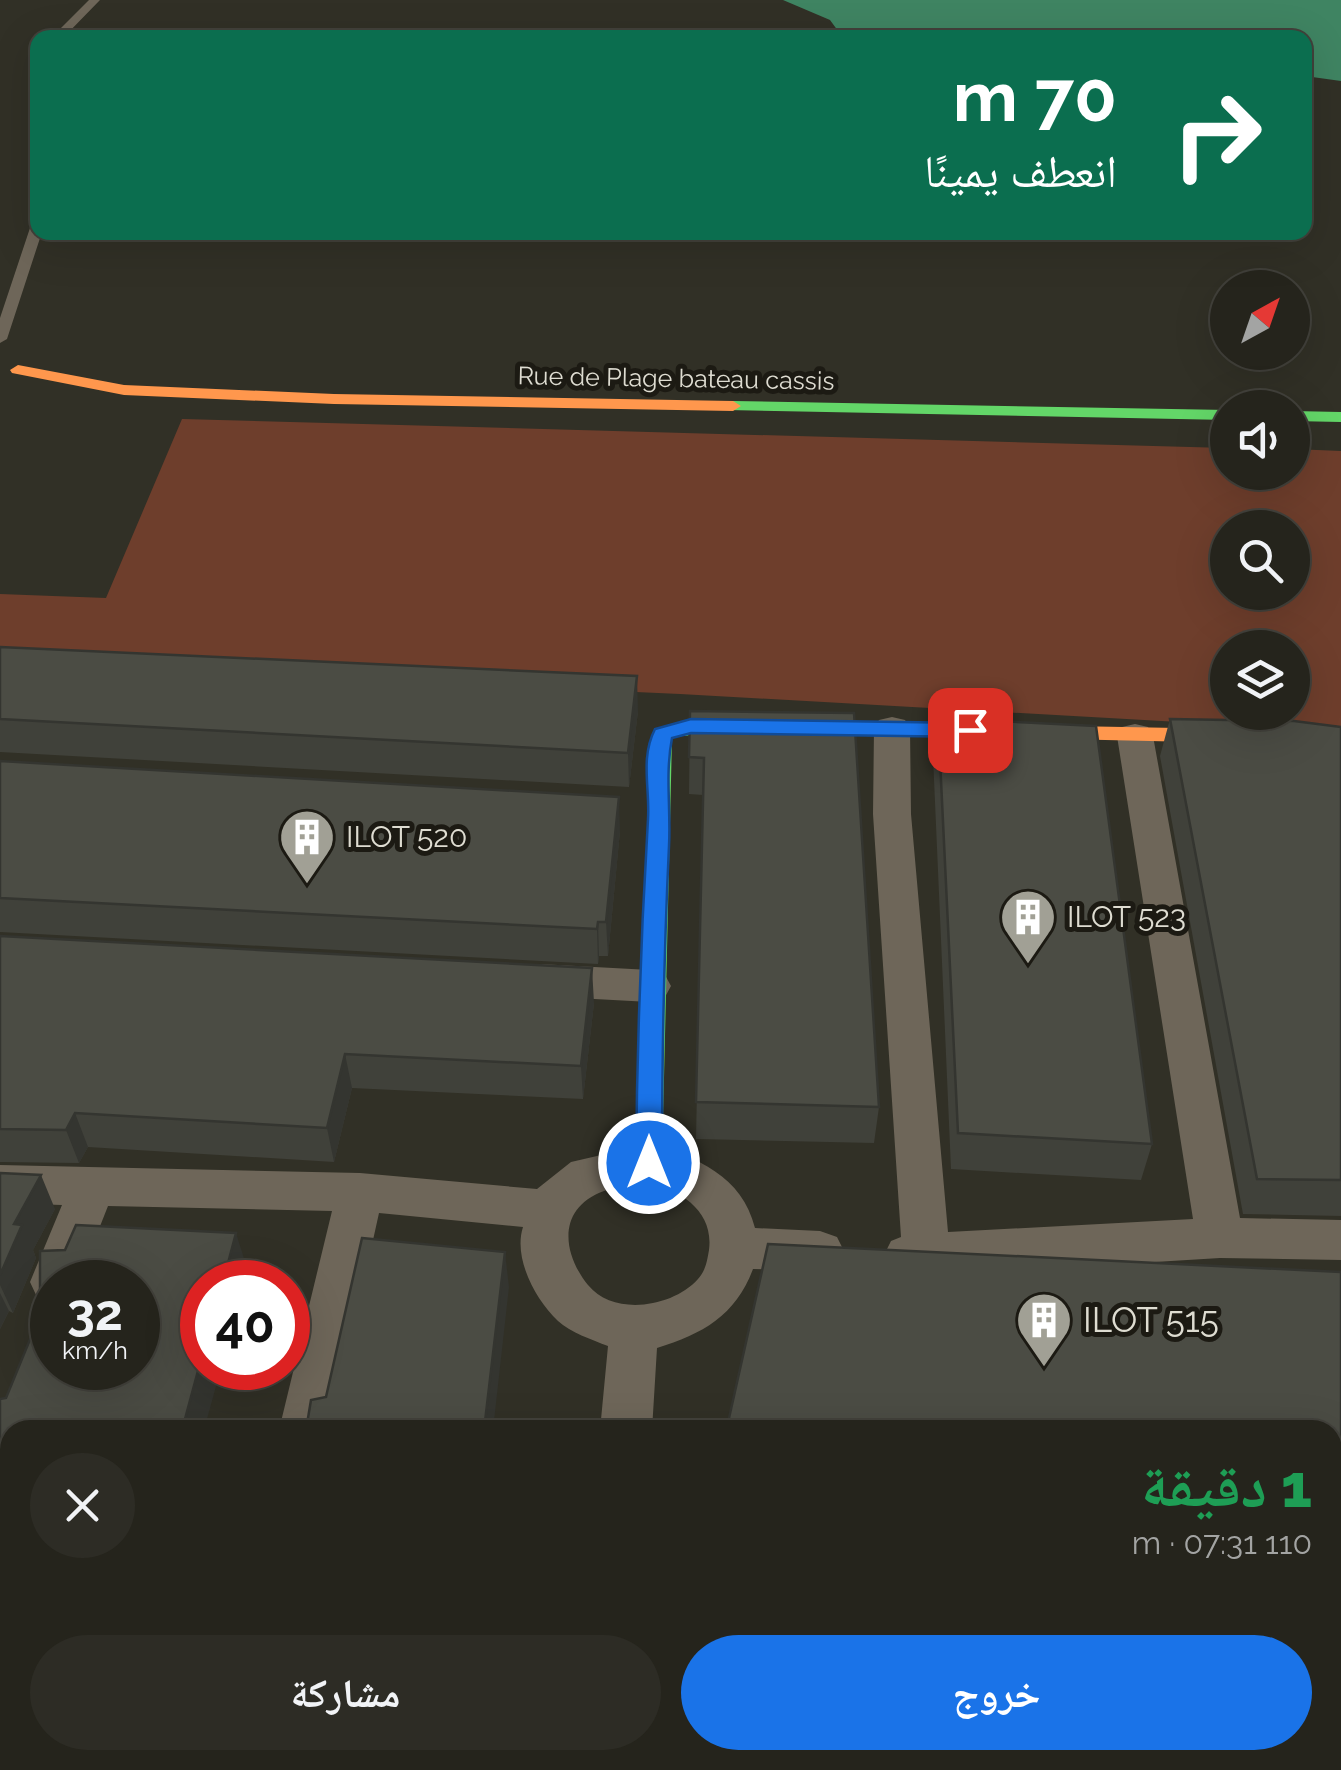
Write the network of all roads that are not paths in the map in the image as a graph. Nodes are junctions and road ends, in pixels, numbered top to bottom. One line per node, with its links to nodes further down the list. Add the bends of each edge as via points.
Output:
1 (96, 0): 2 (lane)
2 (64, 30)
3 (33, 240): 4 (lane)
4 (0, 339)
5 (0, 350): 6 (street, Rue de Plage bateau cassis, via 17,380)
6 (124, 390): 7 (street, Rue de Plage bateau cassis); 8 (street, Rue de Plage bateau cassis)
7 (48, 399)
8 (1210, 415)
9 (1310, 416): 10 (street)
10 (1341, 417)
11 (892, 729): 12 (street); 15 (street, via 691,726 662,734 650,810); 24 (street, via 892,814)
12 (1135, 736): 13 (street); 21 (street)
13 (1341, 742)
14 (492, 978): 15 (street)
15 (650, 986): 16 (street)
16 (649, 1163): 20 (street, via 592,1173); 23 (street, via 701,1182 720,1200 732,1222)
17 (0, 1184): 18 (street)
18 (92, 1185): 19 (street); 25 (street)
19 (360, 1192): 20 (street); 27 (street)
20 (550, 1210): 26 (street, via 543,1262 554,1287 602,1322)
21 (1220, 1238): 22 (street); 24 (street)
22 (1341, 1240)
23 (734, 1248): 24 (street); 26 (street, via 714,1295 692,1314)
24 (926, 1256)
25 (63, 1260)
26 (634, 1327): 28 (street)
27 (307, 1420)
28 (627, 1420)

